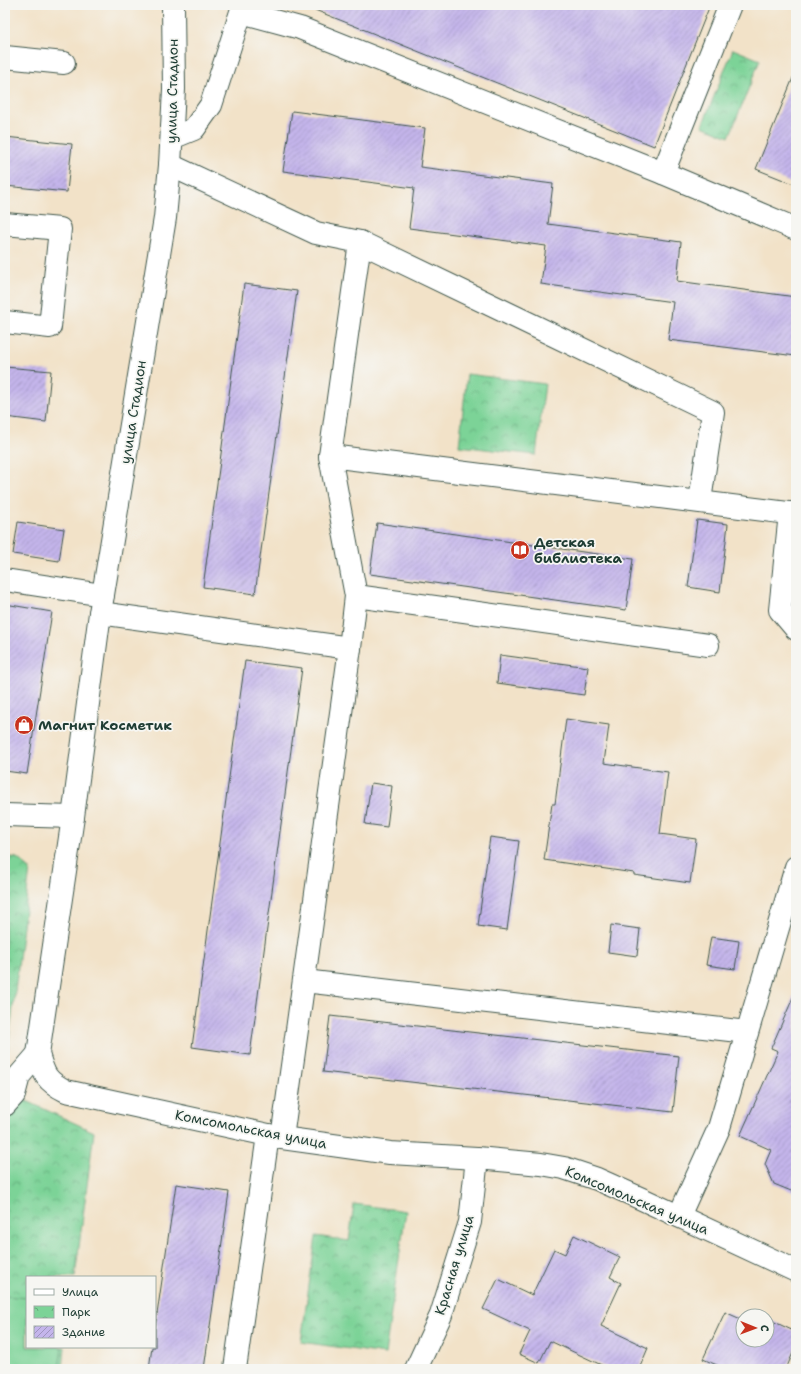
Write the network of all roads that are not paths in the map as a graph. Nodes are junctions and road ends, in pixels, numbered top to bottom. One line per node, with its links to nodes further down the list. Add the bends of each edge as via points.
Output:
1 (173, 5): 6 (street, улица Стадион)
2 (730, 5): 8 (street)
3 (241, 8): 6 (street, via 211,105 194,129); 8 (street, via 300,28)
4 (5, 57): 5 (street)
5 (64, 63)
6 (172, 138): 7 (street, улица Стадион)
7 (170, 165): 11 (street, via 316,233); 19 (street, улица Стадион, via 165,218)
8 (663, 173): 10 (street)
9 (5, 224): 12 (street, via 60,229 50,327)
10 (796, 229)
11 (360, 242): 13 (street); 14 (street, via 713,412)
12 (5, 322)
13 (330, 456): 14 (street); 18 (street)
14 (700, 501): 15 (street)
15 (793, 513): 16 (street)
16 (792, 542): 20 (street, via 780,610)
17 (5, 580): 19 (street)
18 (356, 596): 21 (street); 22 (street)
19 (102, 604): 22 (street); 24 (street, улица Стадион)
20 (796, 628)
21 (708, 645)
22 (350, 648): 26 (street)
23 (5, 814): 24 (street)
24 (73, 817): 28 (street, Комсомольская улица)
25 (796, 867): 27 (street)
26 (304, 981): 27 (street); 30 (street)
27 (747, 1032): 32 (street, via 719,1128)
28 (38, 1054): 29 (street, via 19,1076 14,1095); 30 (street, Комсомольская улица, via 42,1070 52,1084 66,1091)
29 (5, 1105)
30 (275, 1136): 31 (street, Комсомольская улица, via 390,1153); 34 (street)
31 (477, 1158): 32 (street, Комсомольская улица, via 564,1168 596,1179); 35 (street, Красная улица, via 470,1222 440,1315)
32 (680, 1216): 33 (street, Комсомольская улица)
33 (796, 1271)
34 (235, 1369)
35 (416, 1369)

